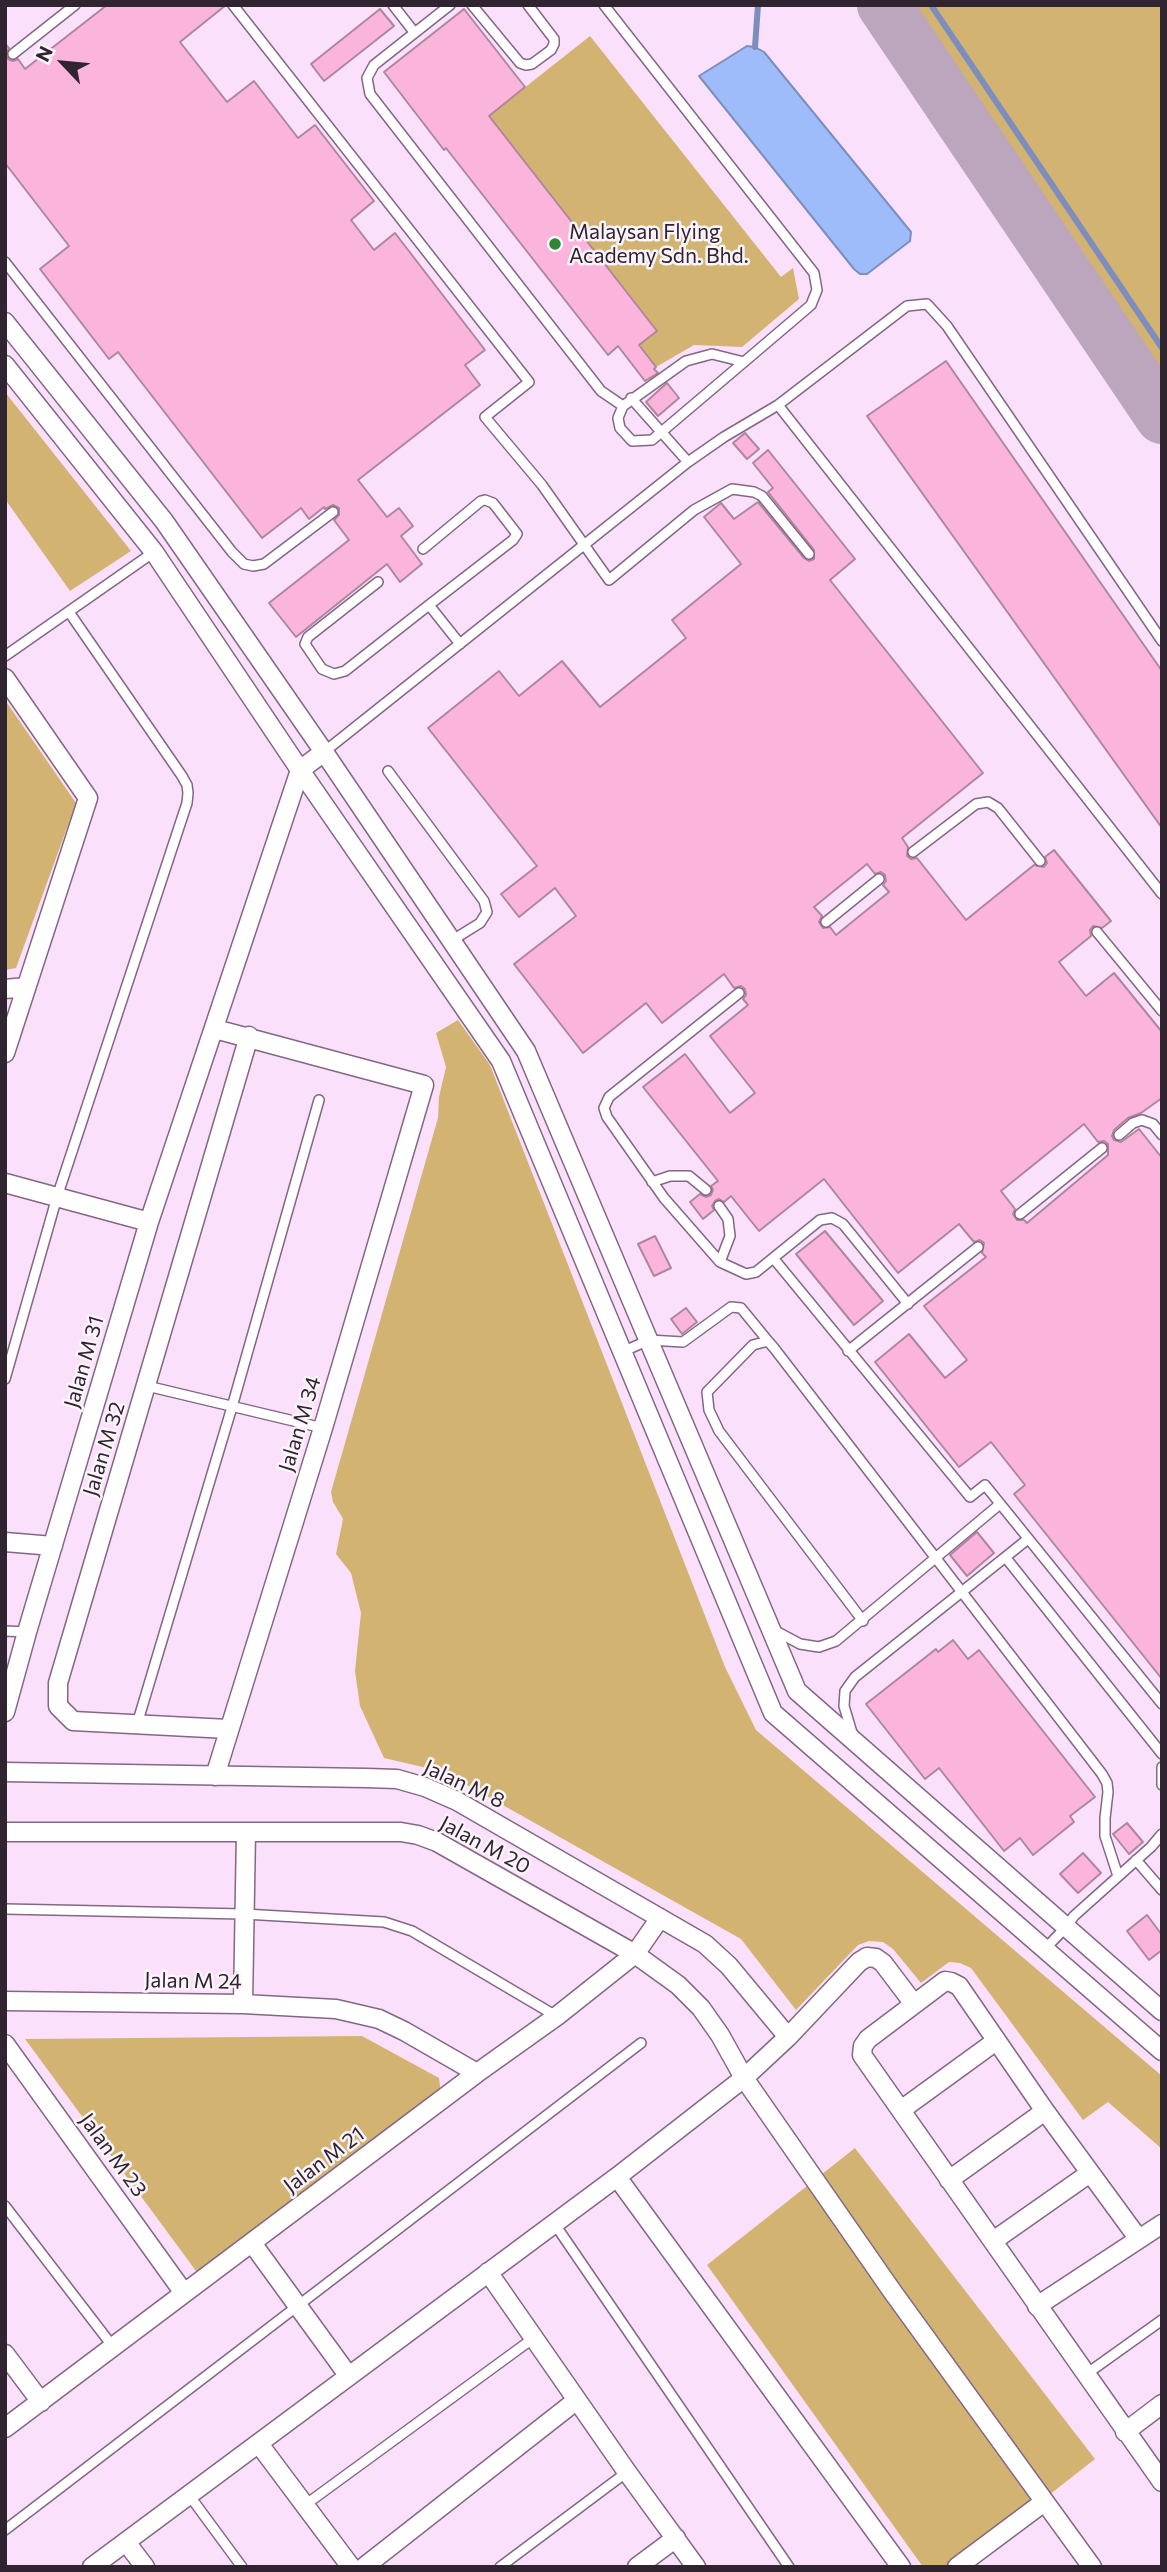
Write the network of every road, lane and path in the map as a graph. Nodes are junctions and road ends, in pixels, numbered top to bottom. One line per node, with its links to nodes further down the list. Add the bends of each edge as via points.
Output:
1 (75, 5): 9 (lane)
2 (233, 5): 20 (lane, via 529,382 485,417)
3 (393, 5): 8 (lane)
4 (450, 5): 8 (lane)
5 (472, 5): 6 (lane, via 526,65 554,44)
6 (528, 5)
7 (604, 5): 12 (lane, via 814,273 817,290 811,305)
8 (414, 32): 16 (lane, via 374,65 367,78 370,94 601,391)
9 (13, 54)
10 (5, 262): 19 (lane, via 244,564 264,564)
11 (5, 322): 31 (street, via 164,522)
12 (744, 362): 14 (lane, via 712,355 686,361); 17 (lane)
13 (5, 365): 22 (street)
14 (631, 398): 16 (lane); 17 (lane)
15 (778, 405): 18 (lane); 27 (lane, via 907,306 927,304 947,326); 37 (lane)
16 (623, 406): 17 (lane, via 620,428 632,441 652,440)
17 (662, 432): 18 (lane)
18 (688, 462): 20 (lane)
19 (333, 512)
20 (585, 543): 23 (lane, via 609,580 694,510 732,489 762,496); 28 (lane)
21 (422, 549): 25 (lane, via 485,500 493,503 517,534)
22 (154, 552): 26 (lane); 32 (street)
23 (809, 554)
24 (378, 582): 25 (lane, via 308,637 305,644 322,668 334,674 345,671)
25 (429, 605): 28 (lane)
26 (69, 612): 29 (lane); 55 (lane, via 182,776 188,793)
27 (1162, 641)
28 (460, 644): 31 (lane)
29 (5, 656)
30 (5, 678): 41 (street, via 88,798)
31 (324, 752): 32 (street); 40 (street)
32 (300, 770): 45 (street, Jalan M 31); 66 (street, via 501,1061)
33 (388, 771): 40 (lane, via 484,901 487,912 480,923)
34 (913, 852): 35 (lane, via 976,804 988,802 998,808)
35 (1040, 861)
36 (879, 879): 38 (lane)
37 (1162, 894)
38 (826, 922)
39 (1097, 932): 44 (lane)
40 (452, 941): 63 (street, via 526,1051)
41 (26, 987): 42 (street); 47 (street)
42 (5, 989)
43 (738, 993): 52 (lane, via 609,1097 604,1108 607,1117)
44 (1162, 1011)
45 (215, 1028): 46 (street); 58 (street, Jalan M 31)
46 (249, 1036): 68 (street, Jalan M 32); 70 (street, Jalan M 34, via 424,1084)
47 (5, 1053)
48 (319, 1100): 69 (lane)
49 (1119, 1135): 50 (lane, via 1142,1120)
50 (1162, 1135)
51 (1102, 1148): 57 (lane)
52 (652, 1182): 54 (lane, via 670,1176 690,1177); 61 (lane)
53 (5, 1183): 55 (street)
54 (706, 1190)
55 (57, 1197): 58 (street); 67 (lane)
56 (719, 1206): 61 (lane, via 728,1219 730,1236)
57 (1020, 1214)
58 (149, 1222): 74 (street, Jalan M 31)
59 (978, 1247): 62 (lane)
60 (774, 1259): 61 (lane, via 746,1274); 62 (lane, via 820,1220 832,1218 844,1224); 65 (lane)
61 (720, 1262)
62 (908, 1304): 65 (lane)
63 (649, 1340): 64 (lane, via 683,1342 731,1307 741,1308); 66 (lane); 79 (street)
64 (768, 1341): 76 (lane); 78 (lane, via 753,1345 707,1392 709,1410 719,1431)
65 (848, 1351): 71 (lane, via 970,1497 985,1485)
66 (622, 1352): 102 (street, via 772,1713)
67 (5, 1379)
68 (146, 1386): 69 (lane); 84 (street, Jalan M 32, via 58,1683 58,1706 73,1721)
69 (232, 1407): 70 (lane); 84 (lane)
70 (323, 1427): 85 (street, Jalan M 34)
71 (1000, 1504): 72 (lane); 76 (lane)
72 (1028, 1539): 75 (lane); 82 (lane)
73 (5, 1542): 74 (street)
74 (53, 1546): 81 (street, Jalan M 31)
75 (1006, 1558): 77 (lane); 87 (lane)
76 (936, 1559): 77 (lane); 78 (lane)
77 (960, 1592): 86 (lane, via 845,1690 844,1706); 96 (lane, via 1107,1783 1105,1836)
78 (863, 1621): 79 (lane, via 836,1641 818,1647 800,1644)
79 (771, 1629): 86 (street, via 797,1691)
80 (5, 1631): 81 (lane)
81 (27, 1632): 83 (street, Jalan M 31)
82 (1162, 1704)
83 (5, 1712)
84 (136, 1726): 85 (street, Jalan M 32)
85 (228, 1730): 90 (street, Jalan M 34)
86 (854, 1741): 101 (street)
87 (1162, 1754)
88 (1162, 1767): 91 (lane)
89 (5, 1772): 90 (street, Jalan M 8)
90 (215, 1776): 100 (street, Jalan M 8, via 397,1779 425,1787)
91 (1162, 1785)
92 (5, 1832): 93 (street, Jalan M 20)
93 (246, 1832): 99 (street); 103 (street, Jalan M 20, via 418,1835)
94 (1162, 1835): 95 (lane)
95 (1136, 1860): 96 (lane); 97 (lane)
96 (1118, 1876): 101 (lane)
97 (1162, 1890)
98 (5, 1909): 99 (lane)
99 (244, 1914): 105 (street); 108 (lane, via 397,1925)
100 (660, 1918): 103 (street, Jalan M 21); 109 (street, Jalan M 8, via 705,1944 729,1966)
101 (1066, 1927): 102 (lane); 107 (street)
102 (1044, 1950): 113 (street)
103 (635, 1954): 108 (street, Jalan M 21); 115 (street, Jalan M 20, via 701,2008)
104 (5, 2001): 105 (street, Jalan M 24)
105 (243, 2004): 114 (street, Jalan M 24, via 336,2009 379,2020)
106 (914, 2004): 109 (street, via 883,1963 867,1957); 110 (street, via 945,1981 951,1982 959,1986); 116 (street, via 863,2046 862,2055)
107 (1162, 2011)
108 (557, 2016): 114 (street, Jalan M 21)
109 (788, 2037): 115 (street)
110 (996, 2041): 116 (street); 117 (street)
111 (641, 2043): 130 (lane)
112 (5, 2044): 128 (street, Jalan M 23)
113 (1162, 2051)
114 (477, 2073): 126 (street, Jalan M 21)
115 (744, 2078): 119 (street); 146 (street, Jalan M 20)
116 (901, 2110): 120 (street)
117 (1045, 2111): 118 (street); 120 (street)
118 (1090, 2173): 124 (street); 125 (street)
119 (617, 2176): 122 (street); 160 (street)
120 (949, 2180): 125 (street)
121 (5, 2206): 133 (lane)
122 (554, 2223): 127 (street); 159 (lane)
123 (1162, 2224): 124 (street)
124 (1138, 2238): 129 (street)
125 (993, 2241): 129 (street)
126 (252, 2243): 128 (street, Jalan M 21); 130 (street)
127 (488, 2272): 132 (street); 135 (street)
128 (184, 2293): 133 (street, Jalan M 21)
129 (1037, 2306): 136 (street)
130 (299, 2307): 135 (street); 148 (lane)
131 (1162, 2320): 136 (lane)
132 (535, 2337): 137 (street); 147 (lane)
133 (114, 2348): 138 (street, Jalan M 21)
134 (5, 2354): 138 (street)
135 (348, 2375): 142 (street)
136 (1085, 2375): 141 (street)
137 (577, 2400): 143 (street); 155 (street)
138 (41, 2402): 140 (street, Jalan M 21)
139 (1162, 2404): 141 (street)
140 (5, 2428)
141 (1125, 2432): 144 (street)
142 (258, 2444): 145 (street); 147 (street)
143 (627, 2472): 149 (street); 156 (lane)
144 (1162, 2482)
145 (188, 2494): 150 (street); 153 (lane)
146 (1044, 2502): 161 (street); 162 (street, Jalan M 20)
147 (305, 2505): 154 (street)
148 (5, 2530)
149 (676, 2538): 157 (street); 158 (street)
150 (126, 2542): 151 (street); 152 (street)
151 (92, 2567)
152 (145, 2567)
153 (242, 2567)
154 (351, 2567)
155 (364, 2567)
156 (500, 2567)
157 (637, 2567)
158 (696, 2567)
159 (789, 2567)
160 (901, 2567)
161 (957, 2567)
162 (1092, 2567)

